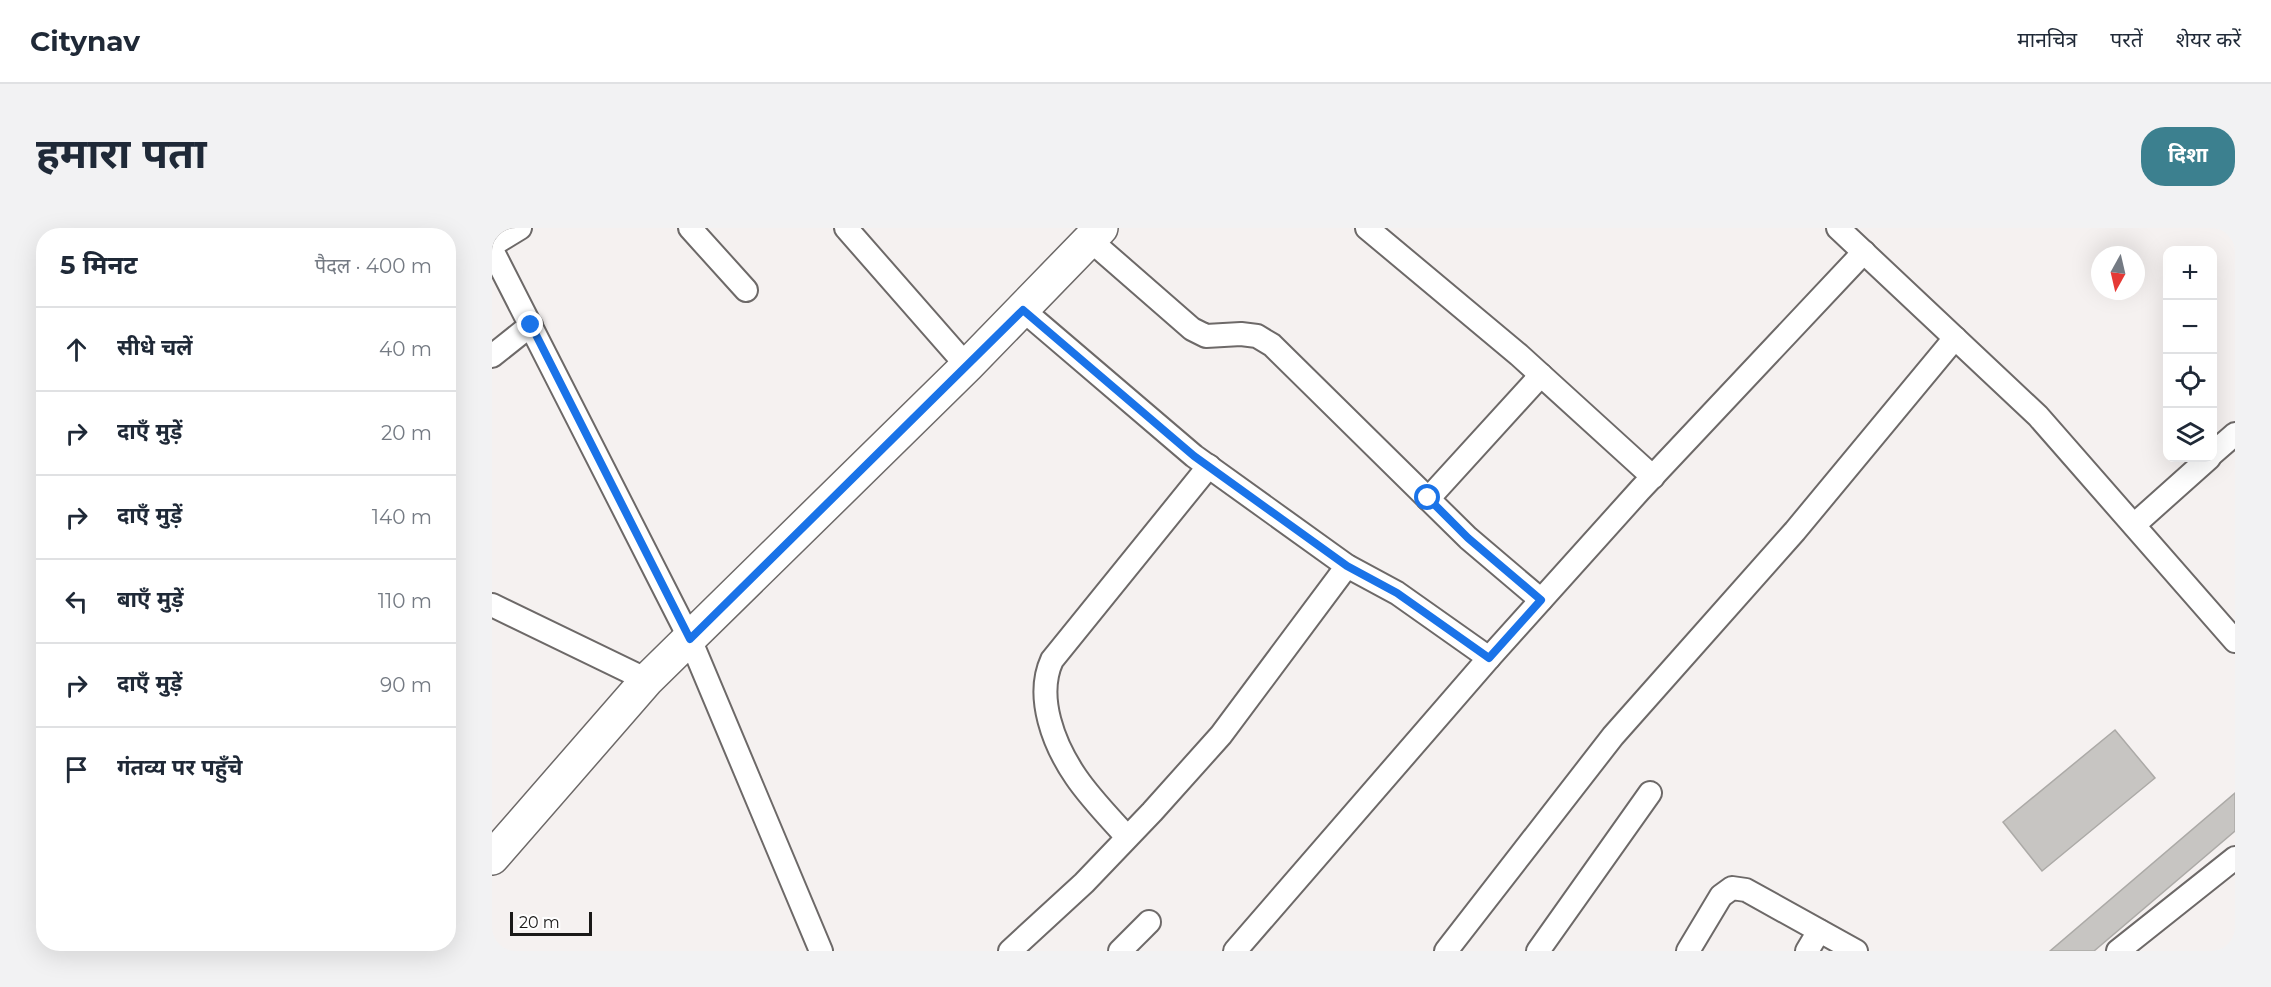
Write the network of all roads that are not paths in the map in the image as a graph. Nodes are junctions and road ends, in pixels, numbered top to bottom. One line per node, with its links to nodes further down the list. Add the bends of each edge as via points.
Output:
1 (520, 228): 7 (street)
2 (690, 228): 10 (street)
3 (846, 228): 15 (street)
4 (1367, 228): 16 (street)
5 (1838, 228): 9 (street)
6 (1096, 234): 11 (main road); 22 (street, via 1192,329 1206,336 1257,336 1272,345)
7 (492, 245)
8 (492, 250): 12 (street)
9 (1864, 252): 13 (street); 21 (street)
10 (746, 290)
11 (1023, 310): 15 (main road); 20 (street)
12 (531, 325): 14 (street); 27 (street)
13 (1955, 338): 23 (street, via 2038,416); 41 (street, via 1795,531 1613,736)
14 (492, 356)
15 (968, 366): 27 (main road)
16 (1541, 375): 21 (street); 22 (street)
17 (2235, 434): 18 (street)
18 (2217, 450)
19 (2204, 462): 23 (street)
20 (1209, 466): 24 (street); 32 (street, via 1052,660 1047,672 1044,688 1048,715 1065,759 1077,779)
21 (1653, 477): 25 (street)
22 (1428, 498): 25 (street)
23 (2134, 525): 28 (street)
24 (1347, 566): 29 (street, via 1397,593); 32 (street, via 1221,735)
25 (1541, 600): 29 (street)
26 (492, 605): 30 (street)
27 (690, 639): 30 (main road); 37 (street)
28 (2235, 641)
29 (1489, 658): 40 (street)
30 (647, 680): 33 (main road)
31 (1650, 793): 42 (street)
32 (1127, 837): 38 (street)
33 (492, 858)
34 (2235, 858): 46 (street)
35 (1149, 922): 39 (street)
36 (1819, 931): 43 (street, via 1746,890 1732,888 1721,896); 44 (street); 45 (street)
37 (821, 951)
38 (1010, 951)
39 (1120, 951)
40 (1234, 951)
41 (1446, 951)
42 (1538, 951)
43 (1688, 951)
44 (1807, 951)
45 (1856, 951)
46 (2118, 951)

